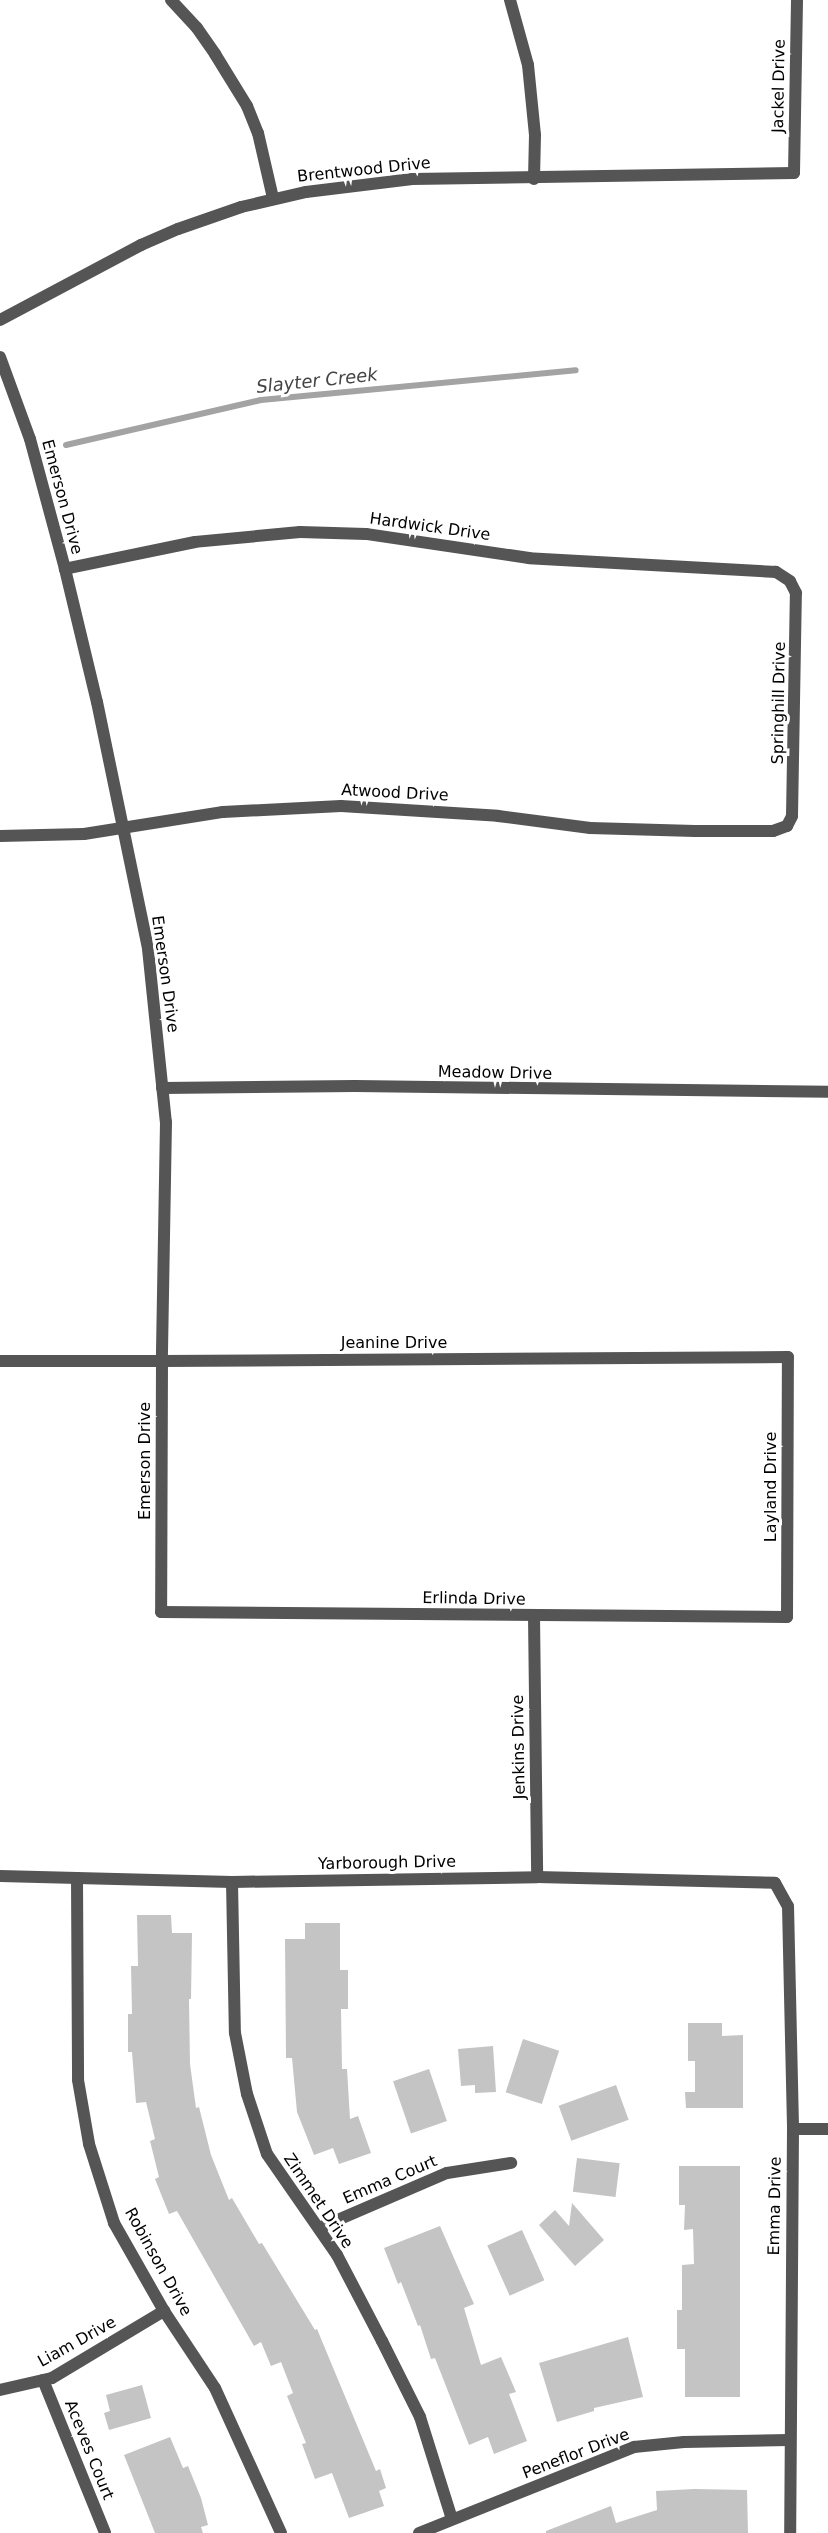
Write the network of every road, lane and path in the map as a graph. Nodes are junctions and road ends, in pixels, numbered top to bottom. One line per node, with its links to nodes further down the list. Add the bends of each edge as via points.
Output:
1 (171, 0): 6 (street, via 203,36 247,106 258,133)
2 (510, 0): 5 (street, via 528,64 535,135)
3 (797, 0): 4 (street, Jackel Drive)
4 (794, 173): 5 (street, Brentwood Drive)
5 (534, 179): 6 (street, Brentwood Drive, via 383,181)
6 (273, 198): 7 (street, Brentwood Drive, via 141,245)
7 (0, 320)
8 (0, 357): 9 (street, Emerson Drive, via 30,439)
9 (65, 569): 10 (street, Hardwick Drive, via 195,542 300,532 366,534 529,558 760,569 776,572); 12 (street, Emerson Drive)
10 (790, 581): 11 (street, Springhill Drive, via 796,593 794,805)
11 (788, 826): 12 (street, Atwood Drive, via 757,832 590,828 498,816 341,806 223,812)
12 (123, 828): 13 (street, Atwood Drive, via 84,834); 14 (street, Emerson Drive, via 148,949)
13 (0, 836)
14 (162, 1088): 15 (street, Meadow Drive, via 355,1086); 18 (street, Emerson Drive, via 166,1122)
15 (828, 1092)
16 (788, 1357): 18 (street, Jeanine Drive); 21 (street, Layland Drive)
17 (0, 1361): 18 (street, Jeanine Drive)
18 (162, 1361): 19 (street, Emerson Drive)
19 (161, 1612): 20 (street, Erlinda Drive)
20 (534, 1616): 21 (street, Erlinda Drive); 23 (street, Jenkins Drive)
21 (786, 1617)
22 (0, 1876): 24 (street, Yarborough Drive)
23 (537, 1877): 25 (street, Yarborough Drive); 26 (street, Yarborough Drive)
24 (76, 1878): 25 (street, Yarborough Drive); 31 (street, Robinson Drive, via 78,2080 89,2144 114,2223)
25 (232, 1882): 30 (street, Zimmet Drive, via 235,2033 247,2094 267,2154)
26 (775, 1883): 27 (street, Emma Drive, via 788,1906)
27 (793, 2129): 28 (street); 34 (street, Emma Drive)
28 (828, 2129)
29 (511, 2163): 30 (street, Emma Court, via 447,2173)
30 (319, 2228): 35 (street, Zimmet Drive, via 420,2418)
31 (164, 2311): 32 (street, Liam Drive); 37 (street, Robinson Drive, via 216,2388)
32 (43, 2380): 33 (street, Liam Drive); 36 (street, Aceves Court)
33 (0, 2390)
34 (789, 2440): 35 (street, Peneflor Drive, via 634,2447); 39 (street, Emma Drive)
35 (452, 2519): 38 (street, Peneflor Drive)
36 (105, 2533)
37 (281, 2533)
38 (419, 2533)
39 (790, 2533)

